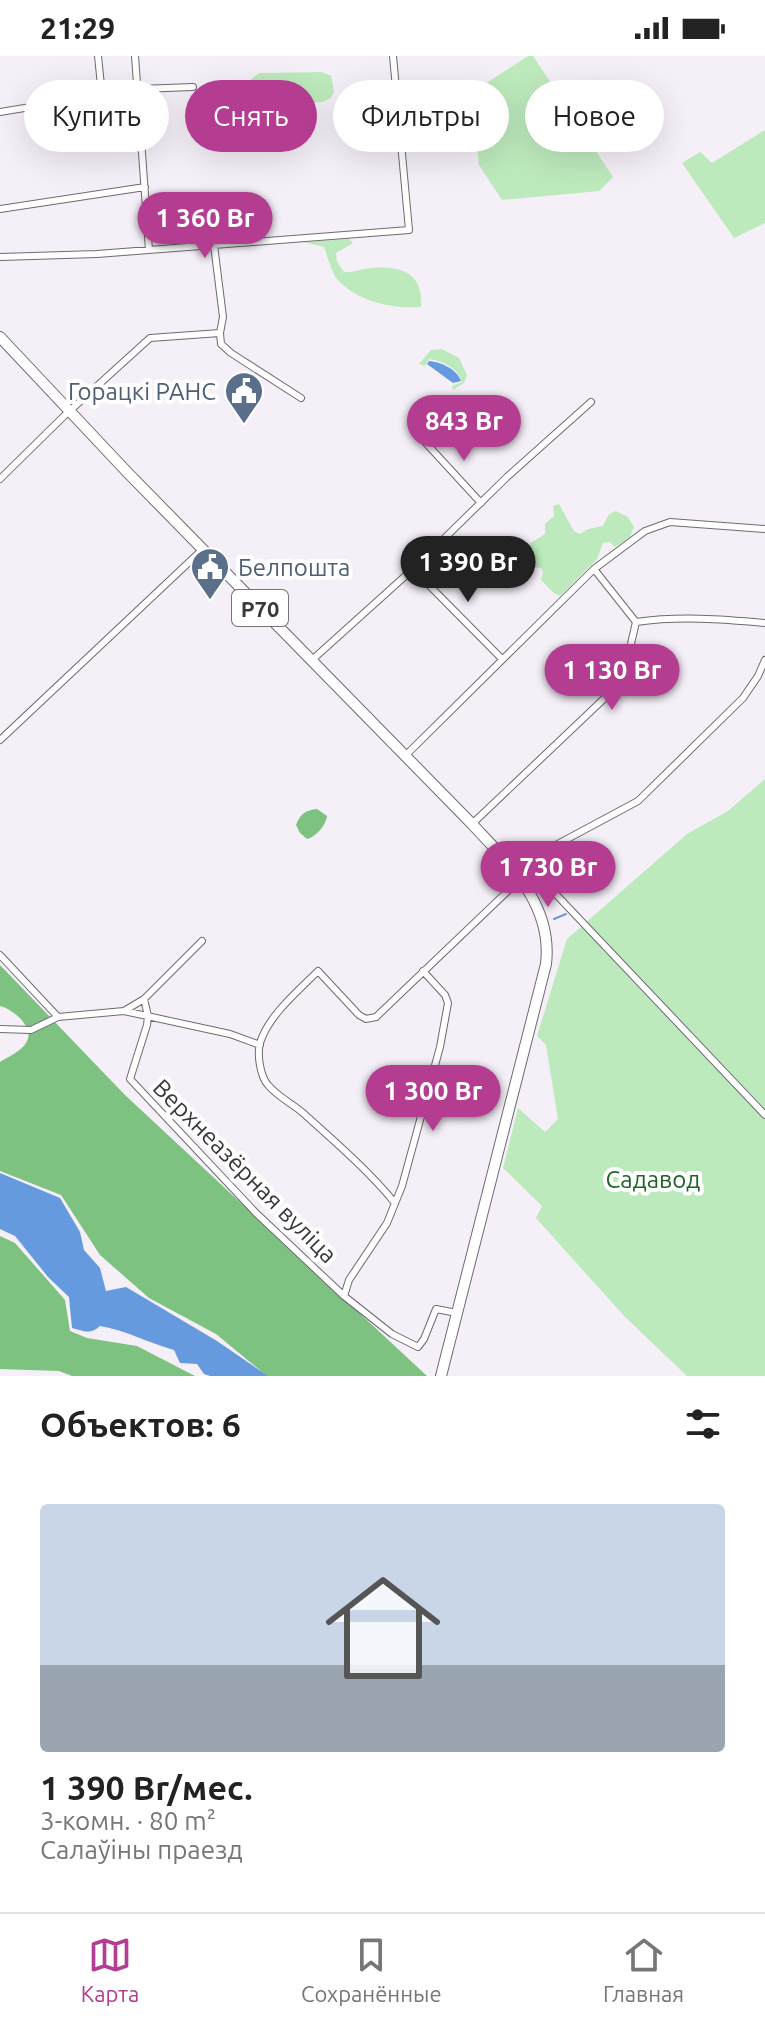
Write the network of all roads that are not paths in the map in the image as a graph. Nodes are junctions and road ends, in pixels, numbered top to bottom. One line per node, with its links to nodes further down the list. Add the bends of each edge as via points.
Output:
1 (98, 56): 4 (street)
2 (135, 56): 5 (street)
3 (393, 56): 11 (street, via 409,230)
4 (100, 80)
5 (138, 80)
6 (24, 108): 7 (street)
7 (0, 112)
8 (143, 152): 9 (street)
9 (145, 187): 10 (street); 12 (street)
10 (0, 209)
11 (214, 245): 12 (street); 14 (street, via 223,317)
12 (149, 250): 13 (street)
13 (0, 257)
14 (220, 333): 16 (street, via 221,344 231,353); 18 (street, via 150,338)
15 (0, 337): 18 (main road, Р70)
16 (301, 398)
17 (591, 402): 21 (street)
18 (69, 411): 20 (street); 23 (main road, Р70)
19 (425, 442): 21 (street)
20 (0, 479)
21 (481, 503): 24 (street)
22 (765, 529): 25 (street, via 670,522 645,531)
23 (202, 550): 30 (main road, Р70); 31 (street)
24 (413, 569): 28 (street); 30 (street)
25 (594, 569): 26 (street); 28 (street)
26 (636, 622): 27 (street, via 713,618); 33 (street, via 618,685)
27 (765, 623)
28 (502, 659): 32 (street)
29 (765, 660): 34 (street, via 743,698 638,801 566,838)
30 (311, 661): 32 (main road, Р70)
31 (0, 740)
32 (405, 756): 33 (main road, Р70)
33 (472, 824): 35 (main road, Р70)
34 (531, 868): 35 (street); 45 (street)
35 (521, 877): 38 (street); 48 (main road, Р70, via 544,925 546,964)
36 (202, 941): 39 (street)
37 (0, 955): 42 (street)
38 (423, 971): 44 (street, via 376,1017 366,1019 318,971 281,1011); 46 (street, via 448,1003 414,1151)
39 (144, 999): 40 (street); 41 (street, Верхнеазёрная вуліца)
40 (124, 1011): 41 (street); 42 (street)
41 (148, 1016): 44 (street); 47 (street, Верхнеазёрная вуліца, via 130,1079 256,1213)
42 (58, 1017): 43 (street, via 31,1030)
43 (0, 1029)
44 (260, 1045): 46 (street, via 268,1085)
45 (765, 1115)
46 (395, 1203): 47 (street)
47 (344, 1296): 48 (street, Верхнеазёрная вуліца, via 414,1347 424,1339 436,1309)
48 (457, 1313): 49 (main road, Р70)
49 (441, 1376)

